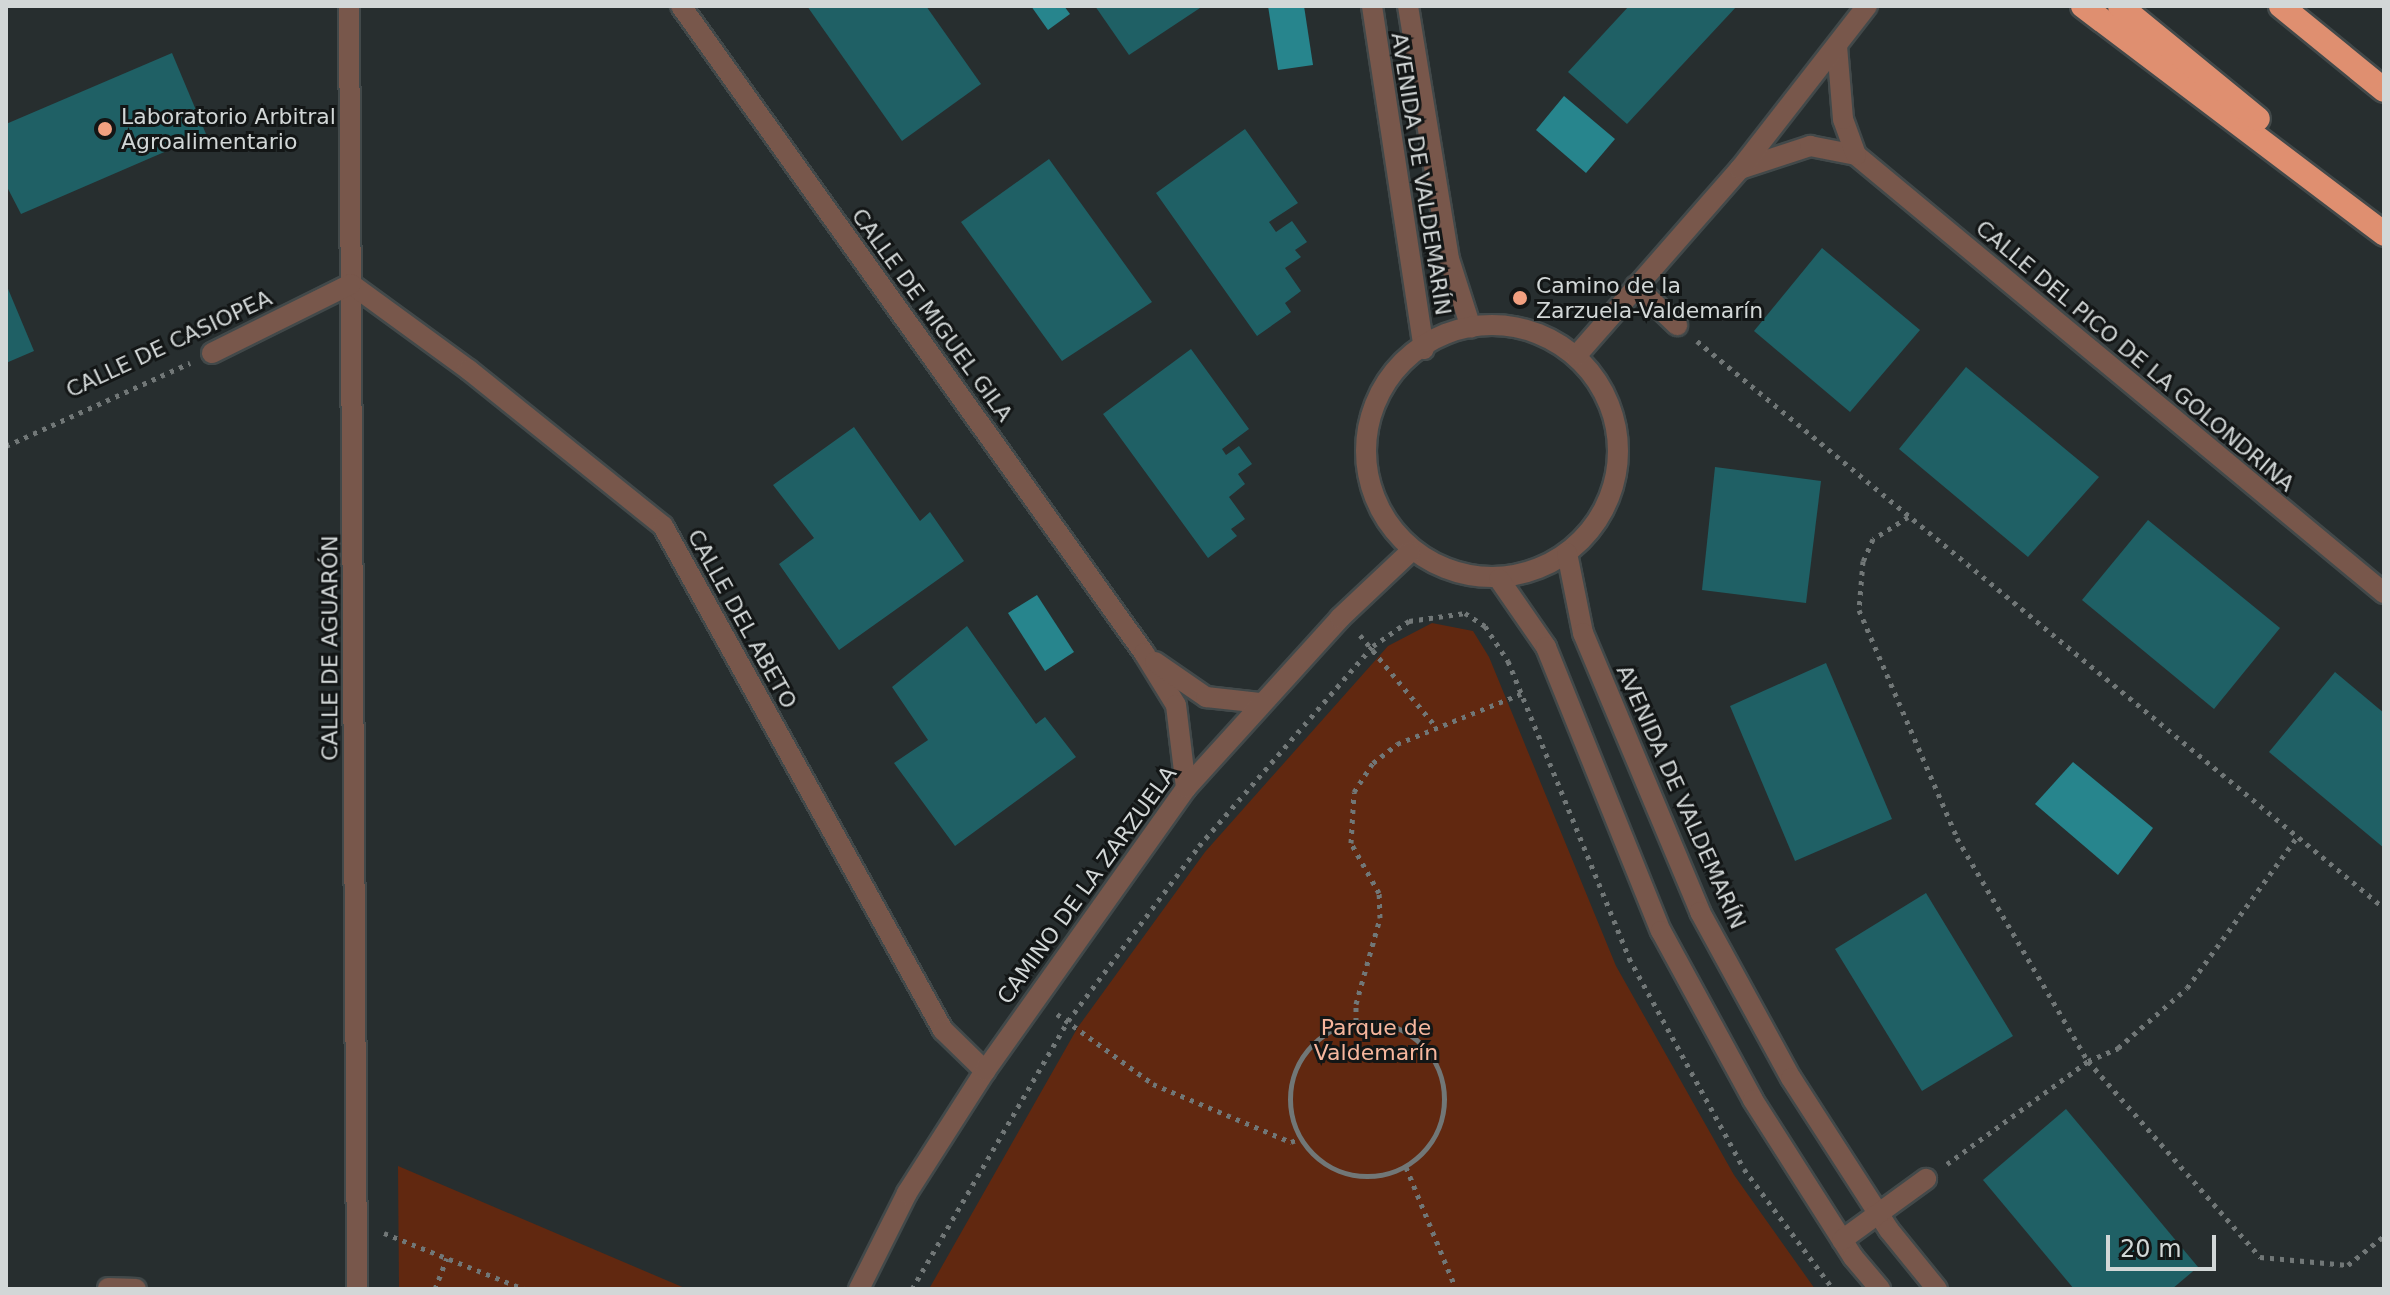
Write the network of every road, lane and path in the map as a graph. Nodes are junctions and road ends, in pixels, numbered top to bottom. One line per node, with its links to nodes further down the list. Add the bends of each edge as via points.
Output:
1 (349, 6): 15 (street, CALLE DE AGUARÓN)
2 (681, 6): 30 (street, CALLE DE MIGUEL GILA)
3 (1372, 6): 19 (street, AVENIDA DE VALDEMARÍN)
4 (1408, 6): 18 (street, AVENIDA DE VALDEMARÍN, via 1449,259)
5 (1867, 6): 9 (street)
6 (2083, 6): 14 (highway)
7 (2120, 6): 13 (highway)
8 (2281, 6): 10 (highway)
9 (1837, 46): 11 (street, via 1843,119); 12 (street)
10 (2384, 90)
11 (1856, 155): 12 (street, CALLE DEL PICO DE LA GOLONDRINA, via 1810,146); 27 (street, CALLE DEL PICO DE LA GOLONDRINA)
12 (1740, 169): 16 (street)
13 (2384, 222)
14 (2384, 234)
15 (351, 284): 20 (street, CALLE DE CASIOPEA); 41 (street, CALLE DEL ABETO, via 469,370 663,526 943,1030); 46 (street, CALLE DE AGUARÓN)
16 (1636, 286): 17 (street); 21 (street)
17 (1677, 325): 23 (path, via 1870,480)
18 (1471, 328): 19 (street, via 1445,333); 21 (street, via 1517,326 1558,341)
19 (1424, 349): 24 (street, via 1393,372 1366,433 1372,498)
20 (212, 353): 22 (path, CALLE DE CASIOPEA)
21 (1577, 355): 25 (street, via 1605,390 1618,459 1597,520)
22 (6, 446)
23 (1908, 517): 35 (path); 40 (path, via 1873,539 1863,561 1859,610 1957,838)
24 (1410, 552): 26 (street, via 1452,575); 28 (street, CAMINO DE LA ZARZUELA)
25 (1567, 553): 26 (street); 45 (street, AVENIDA DE VALDEMARÍN, via 1583,633 1700,912 1791,1078)
26 (1499, 579): 48 (street, via 1546,647 1661,931 1753,1100)
27 (2384, 593)
28 (1340, 618): 29 (path); 32 (street, CAMINO DE LA ZARZUELA)
29 (1373, 646): 31 (path, via 1409,621 1465,613 1498,642); 33 (path); 38 (path, via 1199,846)
30 (1144, 653): 32 (street, CALLE DE MIGUEL GILA, via 1206,697); 34 (street, CALLE DE MIGUEL GILA, via 1176,705)
31 (1521, 694): 33 (path); 58 (path, via 1629,958 1744,1169)
32 (1260, 703): 34 (street, CAMINO DE LA ZARZUELA)
33 (1436, 727): 39 (path, via 1397,744 1373,763 1354,792 1351,843 1379,893 1380,918)
34 (1186, 788): 37 (street, CAMINO DE LA ZARZUELA)
35 (2298, 836): 36 (path); 40 (path, via 2187,988 2118,1048)
36 (2384, 908)
37 (1032, 999): 38 (path); 41 (street, CAMINO DE LA ZARZUELA)
38 (1068, 1021): 42 (path, via 1153,1084 1291,1142); 56 (path)
39 (1356, 1021): 42 (path, via 1327,1031 1304,1051 1290,1079 1289,1110); 43 (path, via 1386,1023 1414,1036 1434,1059 1444,1088 1443,1119 1429,1146)
40 (2088, 1061): 44 (path); 47 (path, via 2260,1257 2348,1265)
41 (985, 1071): 55 (street, CAMINO DE LA ZARZUELA, via 907,1193)
42 (1299, 1139): 43 (path, via 1319,1162 1347,1175 1377,1177)
43 (1406, 1167): 57 (path)
44 (1926, 1179): 45 (street)
45 (1878, 1213): 48 (street); 60 (street, AVENIDA DE VALDEMARÍN)
46 (357, 1222): 49 (path); 52 (street, CALLE DE AGUARÓN)
47 (2384, 1236)
48 (1842, 1240): 59 (street)
49 (447, 1258): 53 (path); 54 (path)
50 (108, 1288): 51 (street)
51 (136, 1289)
52 (357, 1289)
53 (435, 1289)
54 (524, 1289)
55 (859, 1289)
56 (912, 1289)
57 (1456, 1289)
58 (1833, 1289)
59 (1880, 1289)
60 (1937, 1289)

